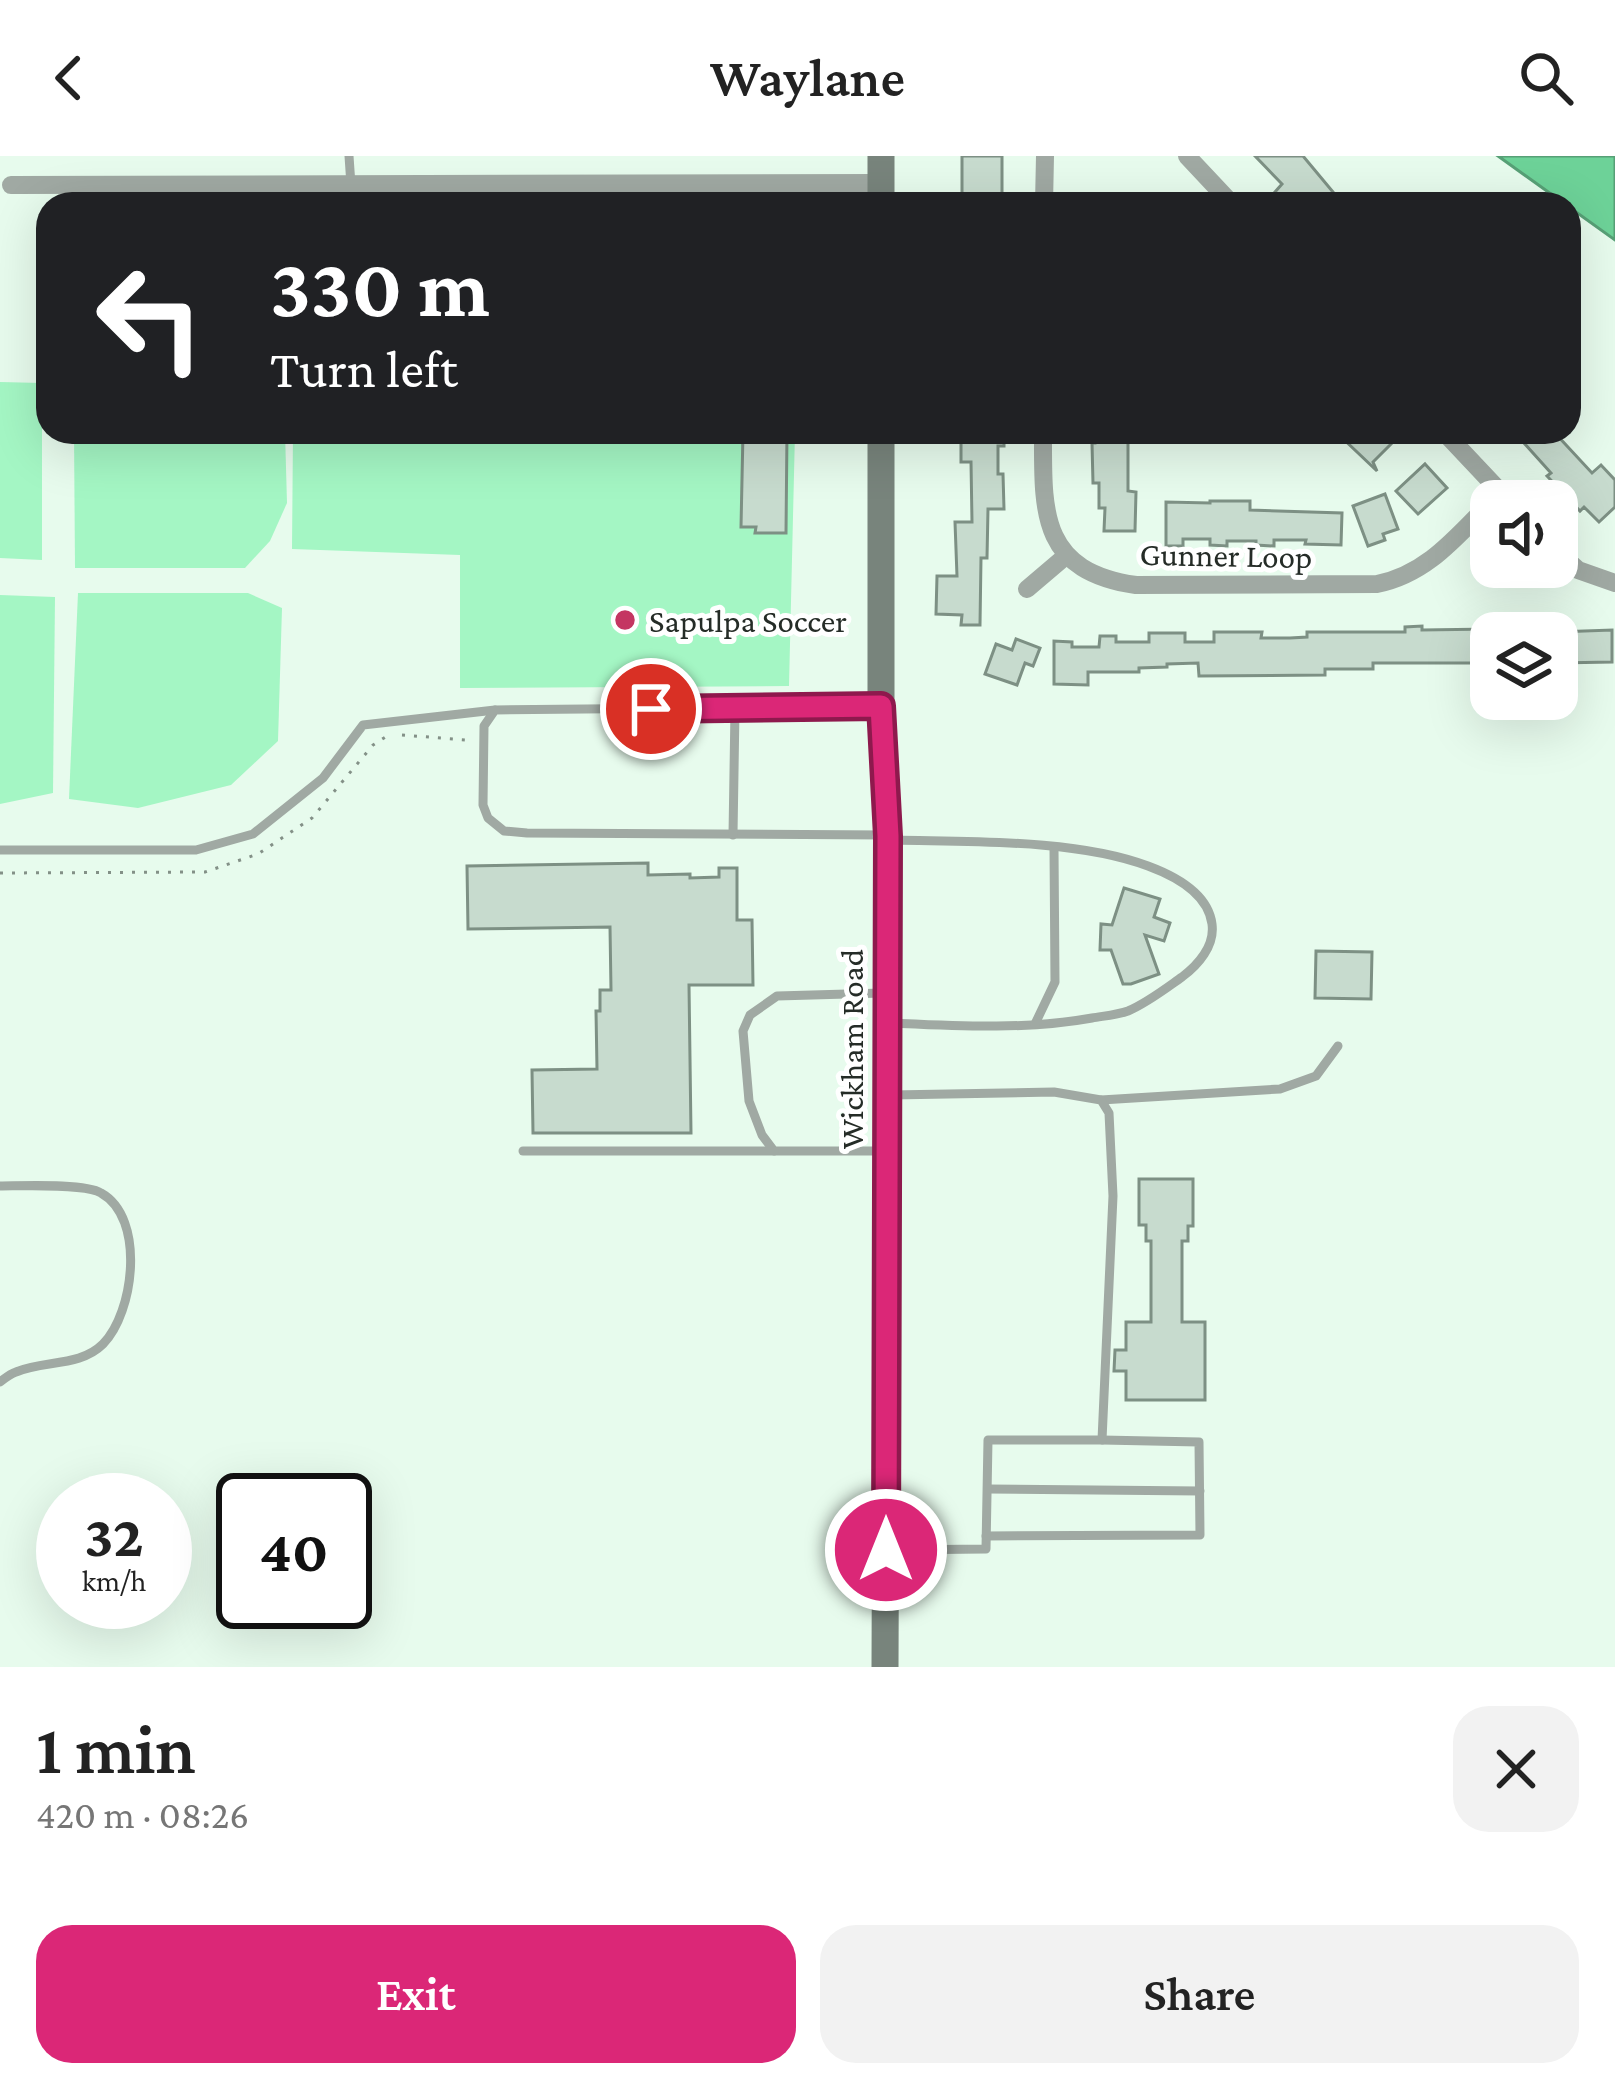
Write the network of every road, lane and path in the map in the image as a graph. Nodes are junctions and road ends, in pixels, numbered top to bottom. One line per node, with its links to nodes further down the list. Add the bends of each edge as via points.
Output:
1 (349, 156): 6 (lane)
2 (1045, 156): 7 (street)
3 (1187, 156): 8 (street)
4 (881, 181): 6 (street)
5 (11, 185): 6 (street)
6 (352, 185)
7 (1044, 192)
8 (1221, 192)
9 (881, 444): 18 (street, Wickham Road)
10 (1043, 444): 14 (street, via 1043,501)
11 (1454, 444): 12 (street)
12 (1483, 480)
13 (1470, 525): 14 (street, Gunner Loop, via 1433,560 1377,584 1136,585 1097,576)
14 (1066, 555): 17 (street)
15 (1578, 570): 16 (street)
16 (1615, 583)
17 (1027, 589)
18 (881, 706): 19 (lane); 22 (street, Wickham Road)
19 (735, 709): 20 (lane); 21 (lane)
20 (494, 710): 21 (lane, via 484,726 483,805 504,831); 24 (lane, via 363,725 323,778 253,834 196,850)
21 (733, 835): 22 (lane)
22 (888, 838): 23 (lane); 25 (street, Wickham Road)
23 (1054, 848): 27 (lane, via 1055,982); 27 (lane, via 1167,875 1206,902 1214,927 1198,965 1141,1004)
24 (0, 850)
25 (887, 993): 26 (street, Wickham Road); 32 (lane, via 777,996 750,1015 743,1031 749,1101)
26 (887, 1023): 27 (lane); 29 (street, Wickham Road)
27 (1035, 1024)
28 (1338, 1046): 30 (lane, via 1316,1076 1280,1089)
29 (886, 1095): 30 (lane, via 1054,1091); 33 (street, Wickham Road)
30 (1101, 1100): 36 (lane, via 1109,1113 1113,1196)
31 (523, 1151): 32 (lane)
32 (774, 1151): 33 (lane)
33 (886, 1151): 40 (street, Wickham Road)
34 (0, 1186): 35 (lane, via 100,1191 130,1239 130,1282 116,1329 100,1348)
35 (0, 1382)
36 (1102, 1440): 37 (lane, via 988,1440); 38 (lane, via 1199,1442)
37 (988, 1489): 38 (lane); 39 (lane)
38 (1200, 1491): 39 (lane, via 1200,1535)
39 (986, 1536): 40 (lane, via 986,1549)
40 (886, 1550): 41 (street, Wickham Road)
41 (885, 1667)

